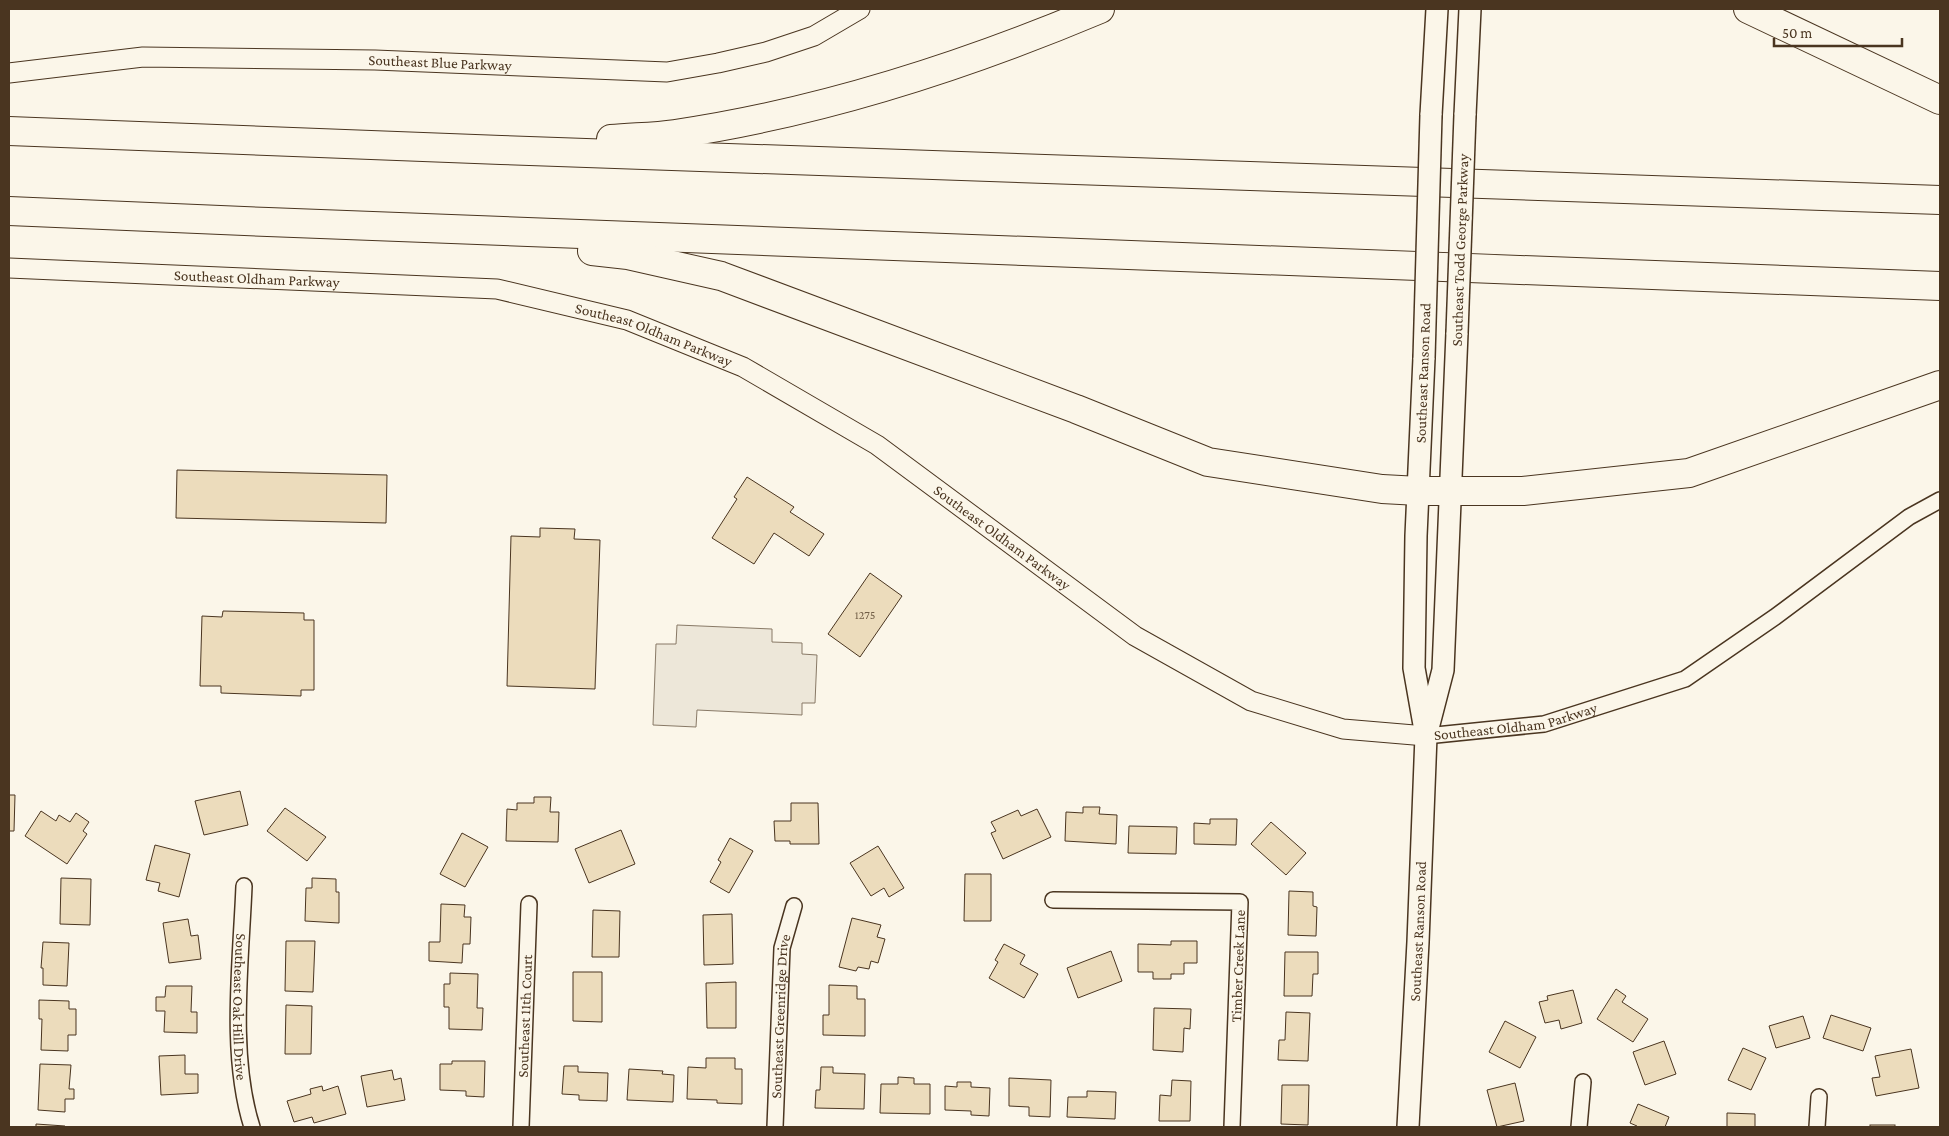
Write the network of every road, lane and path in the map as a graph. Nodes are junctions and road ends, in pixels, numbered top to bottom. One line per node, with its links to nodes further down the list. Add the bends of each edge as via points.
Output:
1 (860, 9): 6 (street, Southeast Blue Parkway, via 814,36 766,52 667,72 375,60 142,57)
2 (1100, 9): 9 (highway, via 929,73 751,121 673,134 610,139 524,138)
3 (1437, 9): 16 (main road, Southeast Ranson Road, bridge)
4 (1470, 9): 17 (main road, Southeast Todd George Parkway, bridge)
5 (1748, 9): 7 (highway)
6 (9, 73)
7 (1940, 100)
8 (9, 130): 9 (highway)
9 (501, 150): 10 (highway)
10 (1940, 200)
11 (9, 211): 12 (highway)
12 (268, 222): 14 (highway); 16 (highway, via 281,233 574,248 628,255 721,276 1208,462 1382,489)
13 (9, 268): 19 (street, Southeast Oldham Parkway, via 497,289 627,320 743,367 877,446 1135,636 1251,701 1343,729)
14 (1940, 286)
15 (1940, 385): 17 (highway, via 1689,473 1522,490)
16 (1419, 491): 17 (highway); 19 (main road, Southeast Ranson Road, via 1414,668)
17 (1451, 492): 19 (main road, Southeast Ranson Road, via 1443,670)
18 (1940, 500): 19 (street, Southeast Oldham Parkway, via 1908,517 1775,617 1685,678 1544,724)
19 (1426, 736): 30 (main road, Southeast Ranson Road)
20 (244, 886): 26 (street, Southeast Oak Hill Drive, via 239,1033 242,1086)
21 (1053, 900): 29 (street, Timber Creek Lane, via 1240,902)
22 (528, 904): 27 (street, Southeast 11th Court)
23 (794, 906): 28 (street, Southeast Greenridge Drive, via 782,948)
24 (1583, 1082): 31 (street)
25 (1819, 1097): 32 (street)
26 (252, 1127)
27 (520, 1127)
28 (775, 1127)
29 (1232, 1127)
30 (1408, 1127)
31 (1579, 1127)
32 (1817, 1127)

